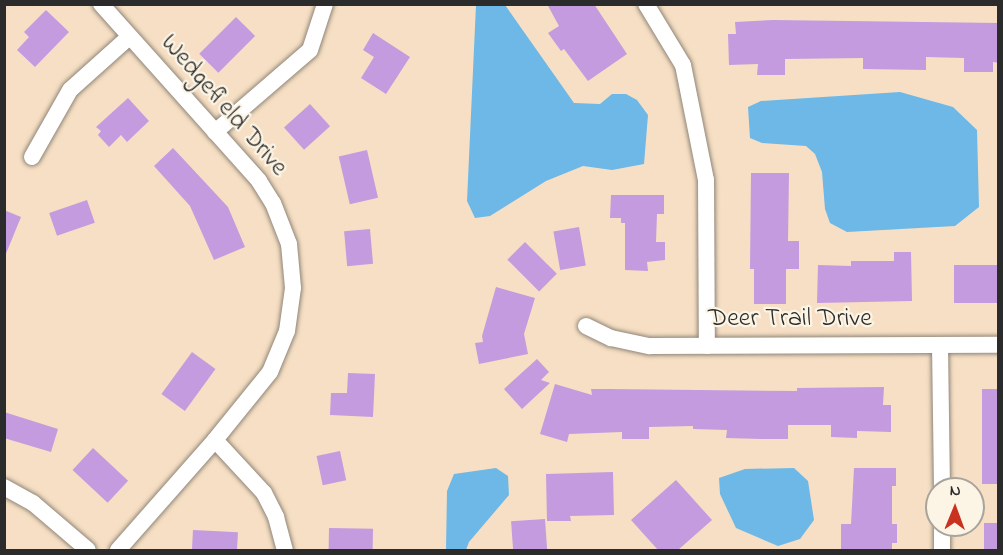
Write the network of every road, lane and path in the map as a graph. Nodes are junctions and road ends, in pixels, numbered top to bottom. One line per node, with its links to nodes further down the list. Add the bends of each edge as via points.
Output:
1 (101, 4): 4 (street, Wedgefield Drive)
2 (324, 4): 5 (street, via 310,50)
3 (652, 6): 10 (street, via 683,65 706,180)
4 (129, 37): 5 (street, Wedgefield Drive); 6 (street, via 70,90)
5 (215, 132): 11 (street, Wedgefield Drive, via 259,181 273,203 289,244 293,288 287,331 270,372)
6 (32, 157)
7 (586, 326): 10 (street, Deer Trail Drive, via 611,338 650,346)
8 (940, 345): 9 (street, Deer Trail Drive); 10 (street, Deer Trail Drive); 12 (street)
9 (999, 345)
10 (707, 346)
11 (215, 440): 15 (street, Wedgefield Drive); 16 (street, via 264,493)
12 (942, 477)
13 (4, 488): 14 (street, via 33,503)
14 (88, 550)
15 (118, 550)
16 (285, 550)

